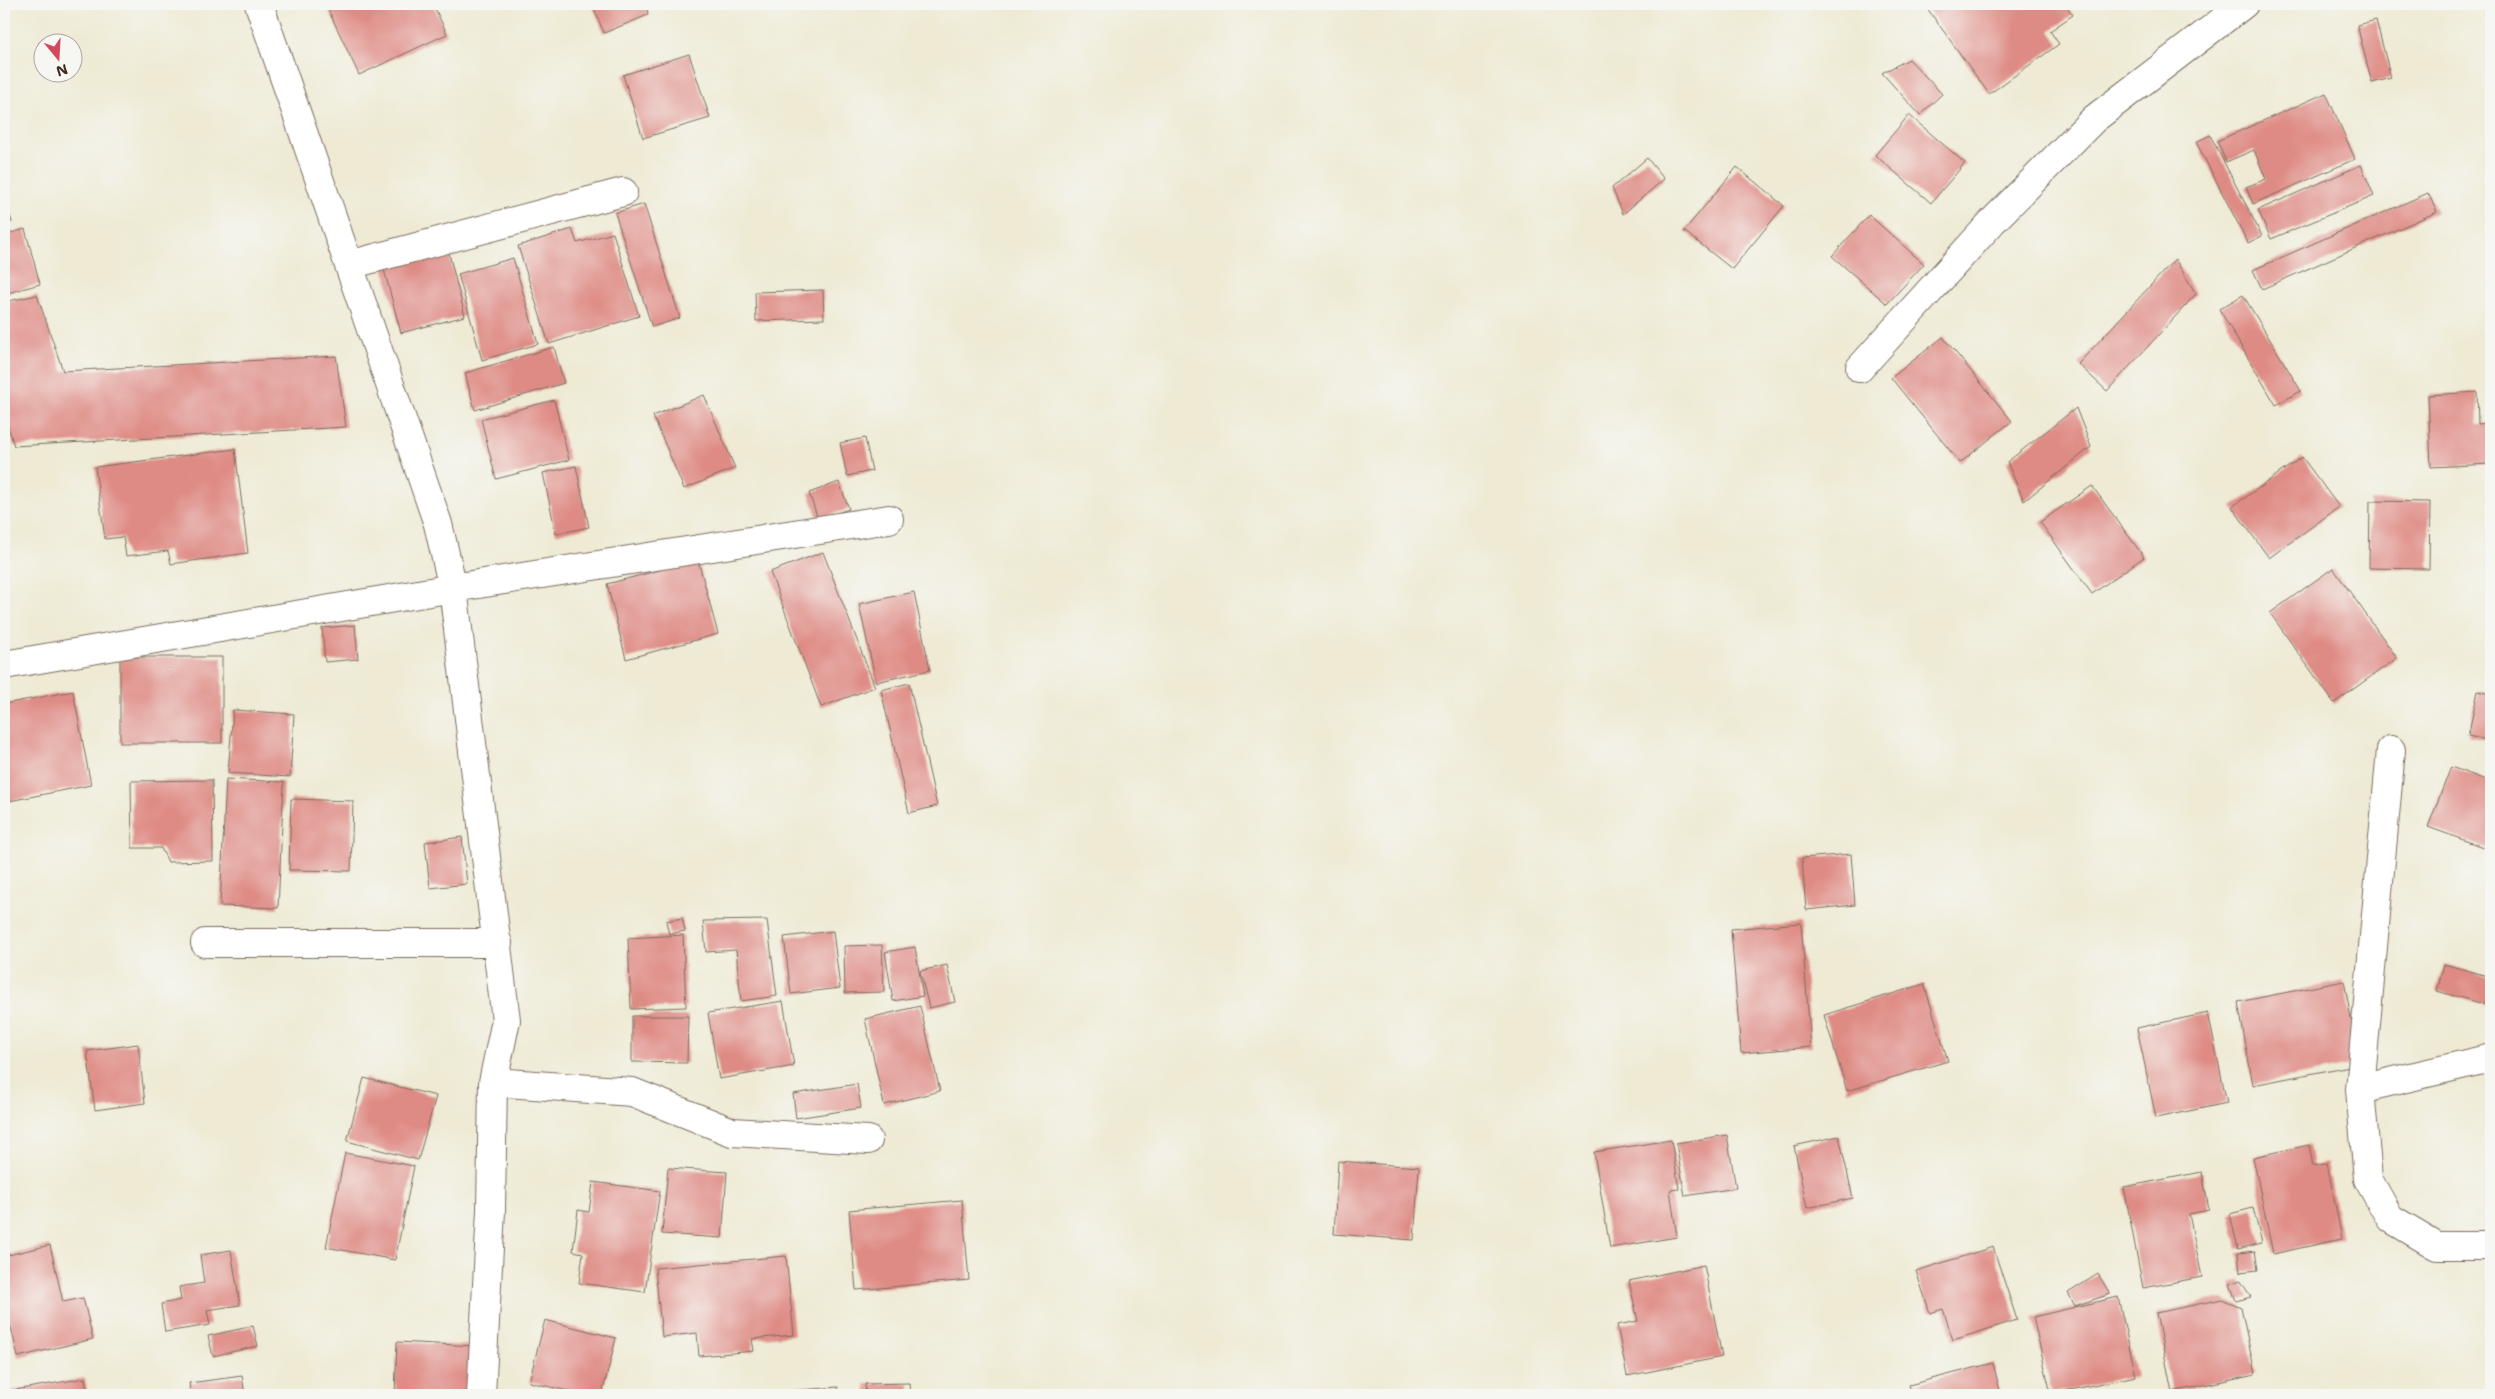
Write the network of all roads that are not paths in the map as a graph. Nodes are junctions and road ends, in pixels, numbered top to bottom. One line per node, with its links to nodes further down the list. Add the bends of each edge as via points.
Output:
1 (258, 4): 4 (street)
2 (2244, 4): 5 (street, via 2094,119 1992,222)
3 (623, 192): 4 (street)
4 (349, 265): 7 (street, via 438,524)
5 (1860, 368)
6 (889, 520): 7 (street)
7 (453, 588): 8 (street); 11 (street)
8 (4, 665)
9 (2391, 750): 14 (street)
10 (205, 943): 11 (street)
11 (498, 943): 13 (street, via 506,1020)
12 (2491, 1058): 14 (street)
13 (493, 1082): 15 (street, via 632,1092 732,1132); 17 (street, via 492,1211)
14 (2360, 1089): 16 (street, via 2368,1179 2390,1218 2437,1246)
15 (868, 1140)
16 (2491, 1246)
17 (481, 1395)

